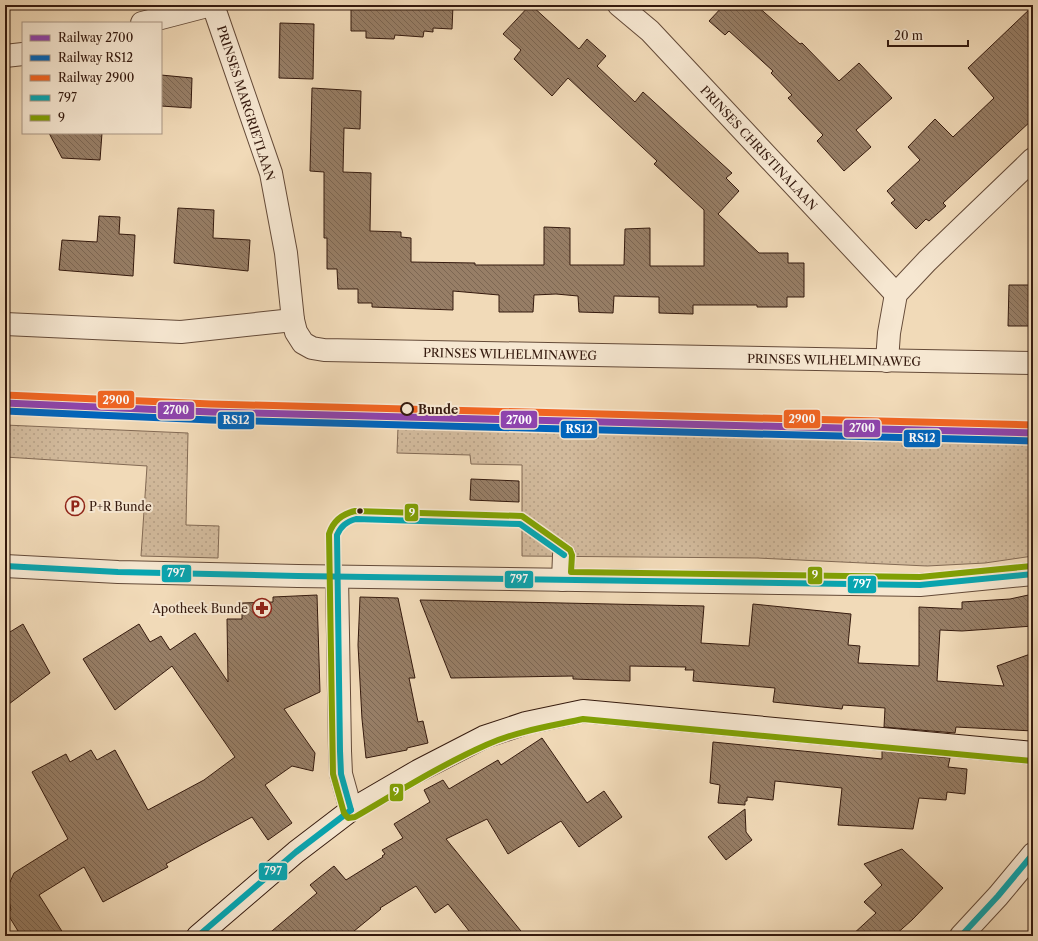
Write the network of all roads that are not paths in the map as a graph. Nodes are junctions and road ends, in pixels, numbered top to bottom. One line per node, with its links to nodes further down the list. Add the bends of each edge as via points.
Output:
1 (212, 5): 3 (street); 8 (street, PRINSES MARGRIETLAAN, via 271,173 286,253)
2 (618, 5): 7 (street, PRINSES CHRISTINALAAN, via 650,31)
3 (146, 22)
4 (22, 54): 5 (street)
5 (5, 56)
6 (1033, 159): 7 (street)
7 (896, 294): 10 (street)
8 (293, 320): 9 (street, via 181,332); 10 (street, PRINSES WILHELMINAWEG, via 296,332 303,343 324,350)
9 (5, 324)
10 (887, 361): 11 (street, PRINSES WILHELMINAWEG)
11 (1033, 363)
12 (564, 554): 16 (street)
13 (5, 566): 15 (street, via 118,572)
14 (1033, 574): 16 (street, via 920,585)
15 (337, 576): 16 (street); 18 (street, via 341,774)
16 (563, 580)
17 (1033, 753): 18 (street, via 583,711 526,723 484,737)
18 (351, 810): 20 (street, via 296,852)
19 (1033, 854): 21 (street)
20 (198, 936)
21 (961, 936)

